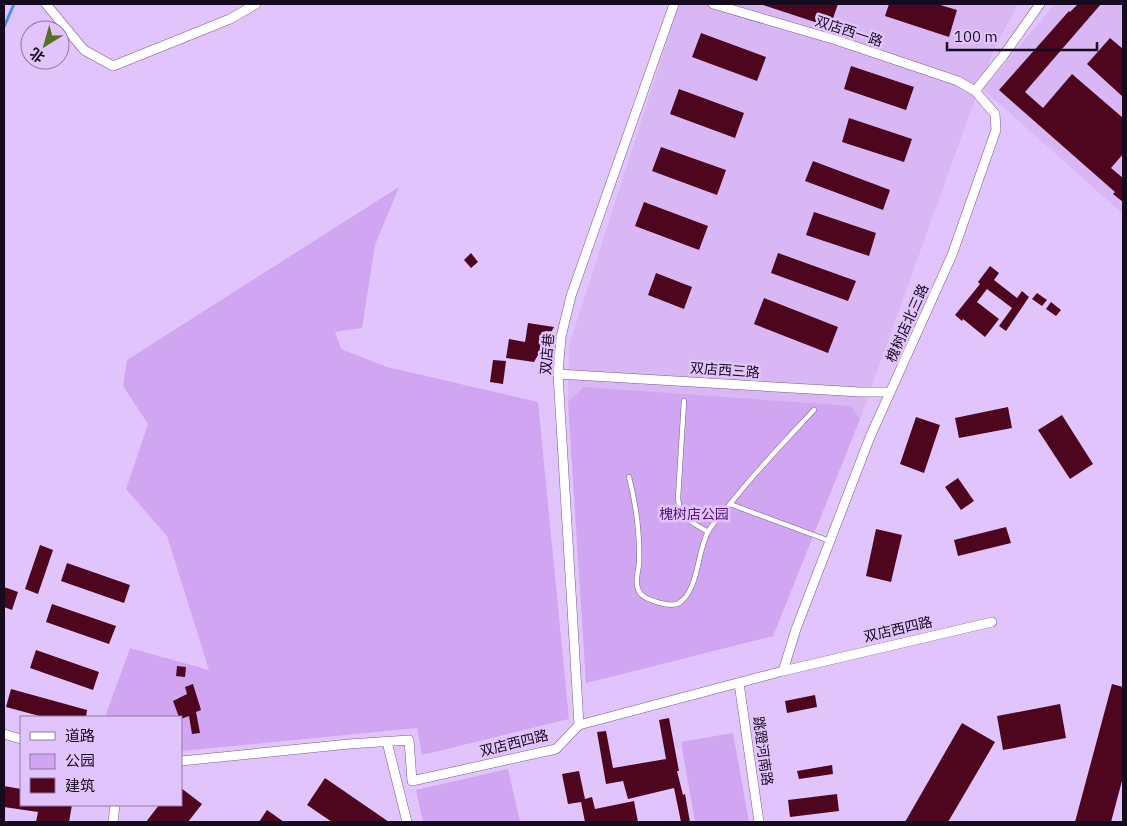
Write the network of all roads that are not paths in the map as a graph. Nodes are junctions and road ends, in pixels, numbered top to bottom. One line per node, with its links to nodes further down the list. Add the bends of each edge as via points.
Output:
1 (46, 4): 2 (street, via 84,50 113,66 230,19)
2 (256, 4)
3 (674, 4): 7 (street, 双店巷, via 571,296 561,336)
4 (713, 4): 6 (street, 双店西一路, via 845,43 958,82)
5 (1040, 4): 6 (street)
6 (975, 91): 8 (street, 槐树店北三路, via 995,114 996,130 952,255)
7 (558, 374): 8 (street, 双店西三路); 18 (street, 双店巷)
8 (890, 392): 14 (street, 槐树店北三路)
9 (684, 401): 13 (lane, via 678,509)
10 (814, 410): 12 (lane)
11 (628, 477): 13 (lane, via 637,525 637,588 641,595 672,605 679,603 691,586)
12 (730, 504): 13 (lane); 14 (lane)
13 (708, 532)
14 (830, 541): 16 (street, 槐树店北三路)
15 (992, 622): 16 (street, 双店西四路)
16 (783, 671): 17 (street, 双店西四路)
17 (739, 683): 18 (street, 双店西四路); 26 (street, 跳蹬河南路)
18 (579, 725): 21 (street, 双店西四路, via 556,749 412,781 409,740)
19 (4, 734): 20 (street)
20 (20, 739)
21 (387, 742): 22 (street, 双店西四路); 25 (street)
22 (182, 761)
23 (115, 806): 24 (street)
24 (113, 822)
25 (407, 822)
26 (759, 822)

